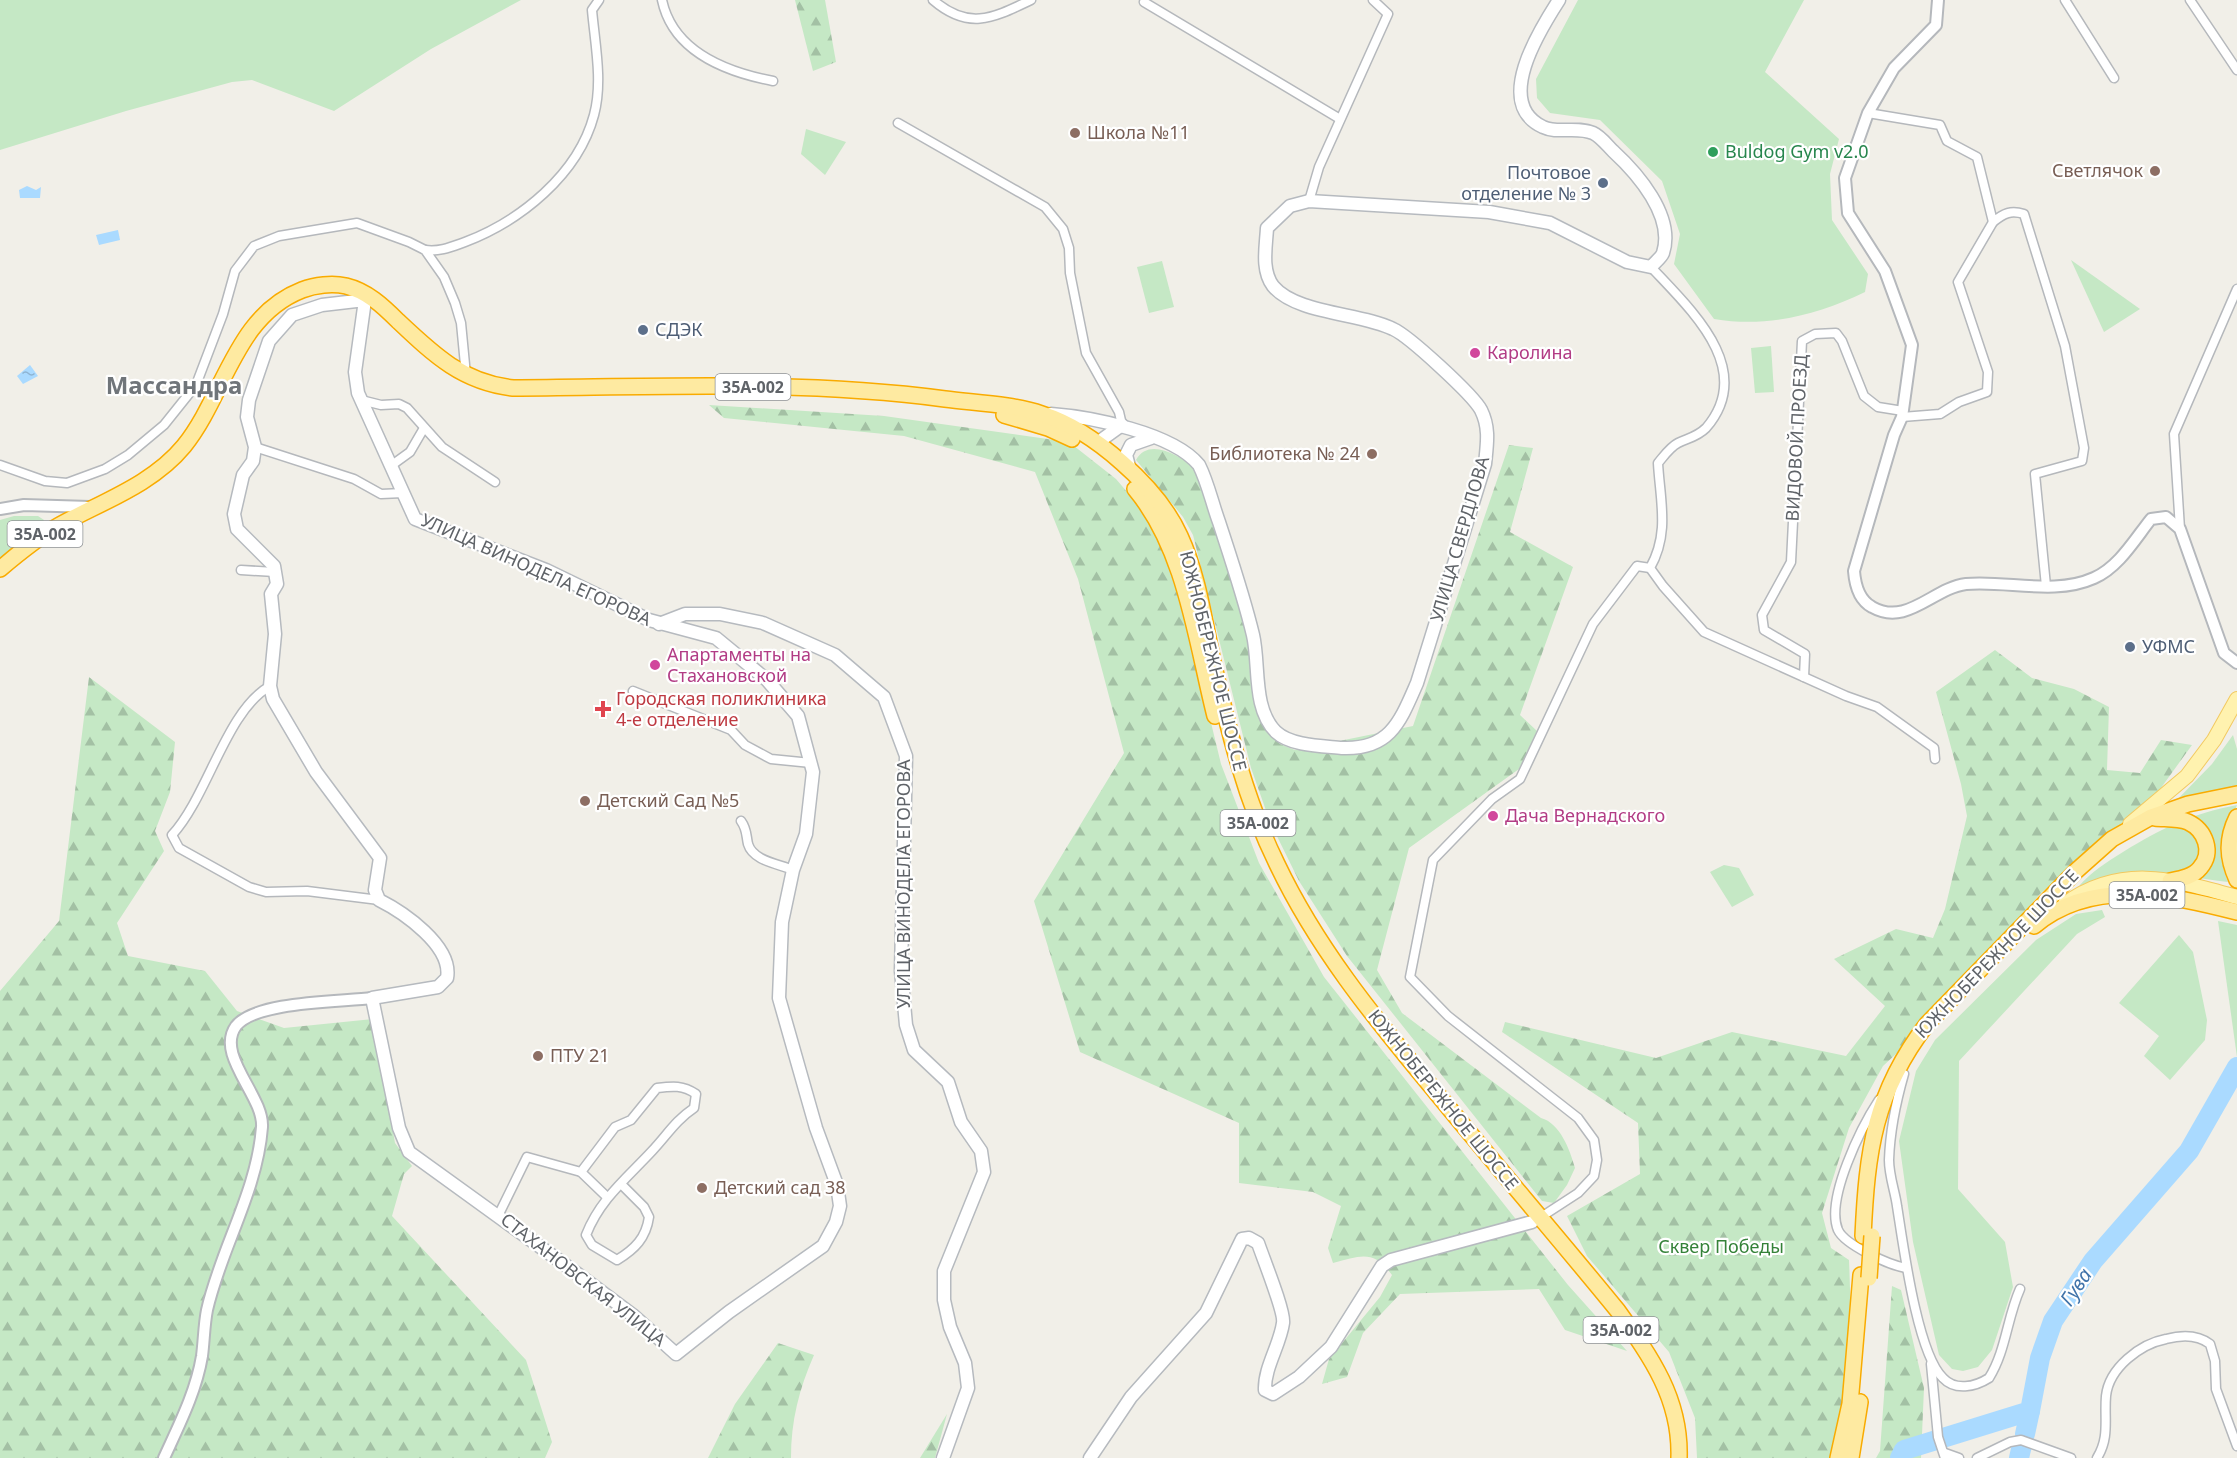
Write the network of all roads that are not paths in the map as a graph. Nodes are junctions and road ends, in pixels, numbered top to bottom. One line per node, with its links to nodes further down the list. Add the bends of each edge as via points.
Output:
1 (599, 0): 19 (street, via 592,10 598,91 594,115 585,139 568,165 539,196 493,231 438,251)
2 (662, 0): 13 (street, via 667,16 701,56 738,74)
3 (933, 0): 4 (street, via 954,15 974,21)
4 (1031, 0)
5 (1373, 0): 15 (street, via 1388,14)
6 (1559, 0): 20 (main road, via 1520,76 1522,107 1533,122 1546,129 1574,128 1593,133 1648,188 1665,235 1663,254)
7 (1938, 0): 14 (street, via 1936,25 1894,68)
8 (2065, 0): 12 (street)
9 (2190, 0): 11 (street)
10 (1144, 2): 15 (street)
11 (2237, 70)
12 (2114, 78)
13 (772, 81)
14 (1868, 112): 18 (street, via 1940,125 1947,141 1977,157); 26 (street, via 1845,178 1848,213 1885,271 1912,345)
15 (1340, 119): 17 (street)
16 (898, 123): 27 (street, via 1045,207 1063,229 1086,353 1122,418)
17 (1309, 201): 20 (main road, УЛИЦА СВЕРДЛОВА, via 1489,212 1550,223 1627,262); 29 (main road, УЛИЦА СВЕРДЛОВА, via 1290,206 1267,228 1265,264 1275,288 1298,302 1394,329 1464,390 1480,409 1488,434 1485,464 1417,683 1386,738 1359,749 1312,745 1275,732 1263,708 1254,640 1206,480 1192,457)
18 (1994, 222): 26 (street, via 1958,282 1988,372 1987,392 1940,414); 45 (street, via 2014,211 2024,214 2065,346 2084,448 2082,461 2035,474)
19 (426, 250): 23 (street, via 455,303); 32 (street, via 357,223 279,236 254,246 235,271 196,385 164,425 105,469 67,483 45,481)
20 (1651, 267): 40 (street, via 1681,296 1714,342 1724,378 1724,398 1704,429 1692,439 1676,443 1658,463 1660,550)
21 (2237, 289): 39 (street, via 2174,434)
22 (365, 300): 24 (main road, УЛИЦА ВИНОДЕЛА ЕГОРОВА, via 355,372); 30 (highway, ЮЖНОБЕРЕЖНОЕ ШОССЕ / 35А-002, via 447,373 483,393 896,399 1003,415); 31 (main road, via 305,309 280,326 269,341 249,400 247,417); 44 (highway, ЮЖНОБЕРЕЖНОЕ ШОССЕ / 35А-002, via 332,290 283,307 260,332 202,436 173,468 127,499 40,544)
23 (466, 376): 25 (highway, ЮЖНОБЕРЕЖНОЕ ШОССЕ / 35А-002, via 488,385 513,388 834,388); 37 (highway, ЮЖНОБЕРЕЖНОЕ ШОССЕ / 35А-002, via 449,366 370,296 334,284 306,288 273,304 261,318 229,364 184,446 144,480)
24 (361, 400): 28 (street, via 403,405); 33 (main road, УЛИЦА ВИНОДЕЛА ЕГОРОВА)
25 (1041, 413): 27 (main road, УЛИЦА СВЕРДЛОВА); 30 (highway, ЮЖНОБЕРЕЖНОЕ ШОССЕ / 35А-002)
26 (1903, 414): 45 (street, via 1854,572 1856,588 1871,607 1898,613 1965,584); 48 (street, ВИДОВОЙ ПРОЕЗД, via 1878,407 1864,396 1836,333 1815,334 1802,341 1791,562 1762,615 1764,630 1804,654)
27 (1122, 425): 29 (main road, УЛИЦА СВЕРДЛОВА); 30 (main road)
28 (424, 428): 33 (street, via 410,452); 35 (street, via 442,447)
29 (1151, 438): 34 (main road, via 1135,442 1128,450)
30 (1093, 445): 34 (highway, ЮЖНОБЕРЕЖНОЕ ШОССЕ / 35А-002); 73 (highway, ЮЖНОБЕРЕЖНОЕ ШОССЕ / 35А-002, via 1162,527 1179,570 1235,791 1270,872 1297,920 1351,1002)
31 (255, 447): 36 (street, via 354,479 381,494); 43 (main road, via 253,461 236,495 234,514 237,529 271,561)
32 (0, 465)
33 (392, 465): 36 (main road, УЛИЦА ВИНОДЕЛА ЕГОРОВА)
34 (1130, 470): 73 (highway, ЮЖНОБЕРЕЖНОЕ ШОССЕ / 35А-002, via 1161,504 1189,556 1244,787 1278,867 1308,924 1360,998)
35 (495, 483)
36 (403, 493): 46 (main road, УЛИЦА ВИНОДЕЛА ЕГОРОВА, via 415,519 424,524 546,570)
37 (96, 507): 38 (street); 41 (highway, ЮЖНОБЕРЕЖНОЕ ШОССЕ / 35А-002, via 36,539)
38 (0, 509)
39 (2180, 529): 45 (street, via 2166,517 2151,519 2103,574 2080,583); 47 (street, via 2224,653)
40 (1650, 568): 48 (street, via 1704,632); 73 (street, via 1637,566 1593,624 1520,779 1492,799 1433,860 1410,977 1448,1016 1578,1118 1594,1140 1598,1160 1594,1176 1578,1193)
41 (0, 569)
42 (241, 570): 43 (street)
43 (275, 572): 49 (main road, via 277,584 271,594 275,634)
44 (0, 578)
45 (2046, 586)
46 (659, 624): 53 (main road, СТАХАНОВСКАЯ УЛИЦА, via 716,638 767,680 798,716); 82 (main road, УЛИЦА ВИНОДЕЛА ЕГОРОВА, via 685,614 720,614 763,624 835,655 884,697 906,756 901,971 906,1025 914,1050 948,1082 962,1122 981,1151 984,1172 944,1271 944,1300 965,1363 968,1388)
47 (2237, 663)
48 (1804, 677): 52 (street, via 1878,707 1934,748)
49 (270, 686): 63 (main road, via 273,699 316,772 380,858 375,890); 63 (street, via 256,694 236,726 196,801 172,835 174,842 249,887 266,892 307,891)
50 (633, 691): 53 (street, via 731,730 745,745 771,759)
51 (2237, 699): 58 (main road, via 2214,740 2187,776)
52 (1935, 759)
53 (811, 763): 59 (main road, СТАХАНОВСКАЯ УЛИЦА, via 806,834)
54 (2235, 794): 56 (highway, ЮЖНОБЕРЕЖНОЕ ШОССЕ / 35А-002, via 2188,804)
55 (2237, 817): 60 (highway, via 2228,840)
56 (2151, 818): 58 (highway, ЮЖНОБЕРЕЖНОЕ ШОССЕ / 35А-002); 61 (highway, via 2185,820 2205,838 2207,853 2200,868 2188,877)
57 (741, 821): 59 (street, via 748,846 757,857)
58 (2112, 839): 68 (highway, ЮЖНОБЕРЕЖНОЕ ШОССЕ / 35А-002, via 1927,1024)
59 (793, 870): 72 (main road, СТАХАНОВСКАЯ УЛИЦА, via 782,922 779,998 839,1196 836,1222 823,1246 676,1354 634,1316)
60 (2237, 880)
61 (2170, 881): 62 (main road); 64 (main road, via 2107,881 2082,891)
62 (2237, 897)
63 (379, 900): 66 (main road, via 400,911 438,945 448,974 438,987)
64 (2058, 909): 65 (highway, ЮЖНОБЕРЕЖНОЕ ШОССЕ / 35А-002, via 2101,895 2130,894); 67 (highway, ЮЖНОБЕРЕЖНОЕ ШОССЕ / 35А-002, via 2017,940 1965,994 1932,1031)
65 (2237, 912)
66 (372, 998): 72 (main road, СТАХАНОВСКАЯ УЛИЦА, via 399,1128 409,1152); 81 (street, via 258,1012 235,1028 231,1046 234,1059 262,1115 260,1148 207,1310 195,1382)
67 (1904, 1074): 74 (highway, ЮЖНОБЕРЕЖНОЕ ШОССЕ / 35А-002, via 1891,1101 1879,1148); 75 (street, via 1889,1163)
68 (1886, 1089): 74 (highway, ЮЖНОБЕРЕЖНОЕ ШОССЕ / 35А-002, via 1873,1137); 75 (street, via 1848,1159 1836,1222 1850,1242 1894,1266)
69 (581, 1172): 70 (street, via 615,1127 631,1120 657,1088 674,1085 696,1094 694,1107 677,1120); 71 (street); 72 (street, via 527,1157)
70 (621, 1184): 71 (street); 71 (street, via 649,1216 643,1239 617,1260 592,1245 586,1235)
71 (607, 1197)
72 (499, 1214)
73 (1540, 1218): 83 (main road, via 1391,1260 1383,1266 1331,1347 1299,1377 1273,1394 1265,1390 1264,1380 1284,1320 1258,1243 1242,1239 1206,1313 1131,1397); 84 (highway, ЮЖНОБЕРЕЖНОЕ ШОССЕ / 35А-002, via 1640,1357 1658,1390 1669,1424); 85 (highway, ЮЖНОБЕРЕЖНОЕ ШОССЕ / 35А-002, via 1618,1311 1649,1355 1667,1387 1676,1417)
74 (1868, 1236): 76 (highway, ЮЖНОБЕРЕЖНОЕ ШОССЕ / 35А-002)
75 (1906, 1268): 78 (street)
76 (1865, 1276): 86 (highway, ЮЖНОБЕРЕЖНОЕ ШОССЕ / 35А-002, via 1850,1404); 87 (highway, ЮЖНОБЕРЕЖНОЕ ШОССЕ / 35А-002, via 1862,1379)
77 (2020, 1289): 78 (street, via 2002,1351 1989,1378 1981,1383 1954,1386 1942,1378)
78 (1931, 1360): 80 (street, via 1938,1437)
79 (2237, 1446): 91 (street, via 2216,1389 2216,1361 2210,1344 2196,1337 2177,1336 2145,1346 2127,1360 2108,1384 2106,1437)
80 (1944, 1454): 88 (street)
81 (164, 1458)
82 (943, 1458)
83 (1090, 1458)
84 (1670, 1458)
85 (1679, 1458)
86 (1838, 1458)
87 (1851, 1458)
88 (1959, 1458)
89 (1977, 1458): 90 (street, via 2021,1440)
90 (2071, 1458)
91 (2097, 1458)

